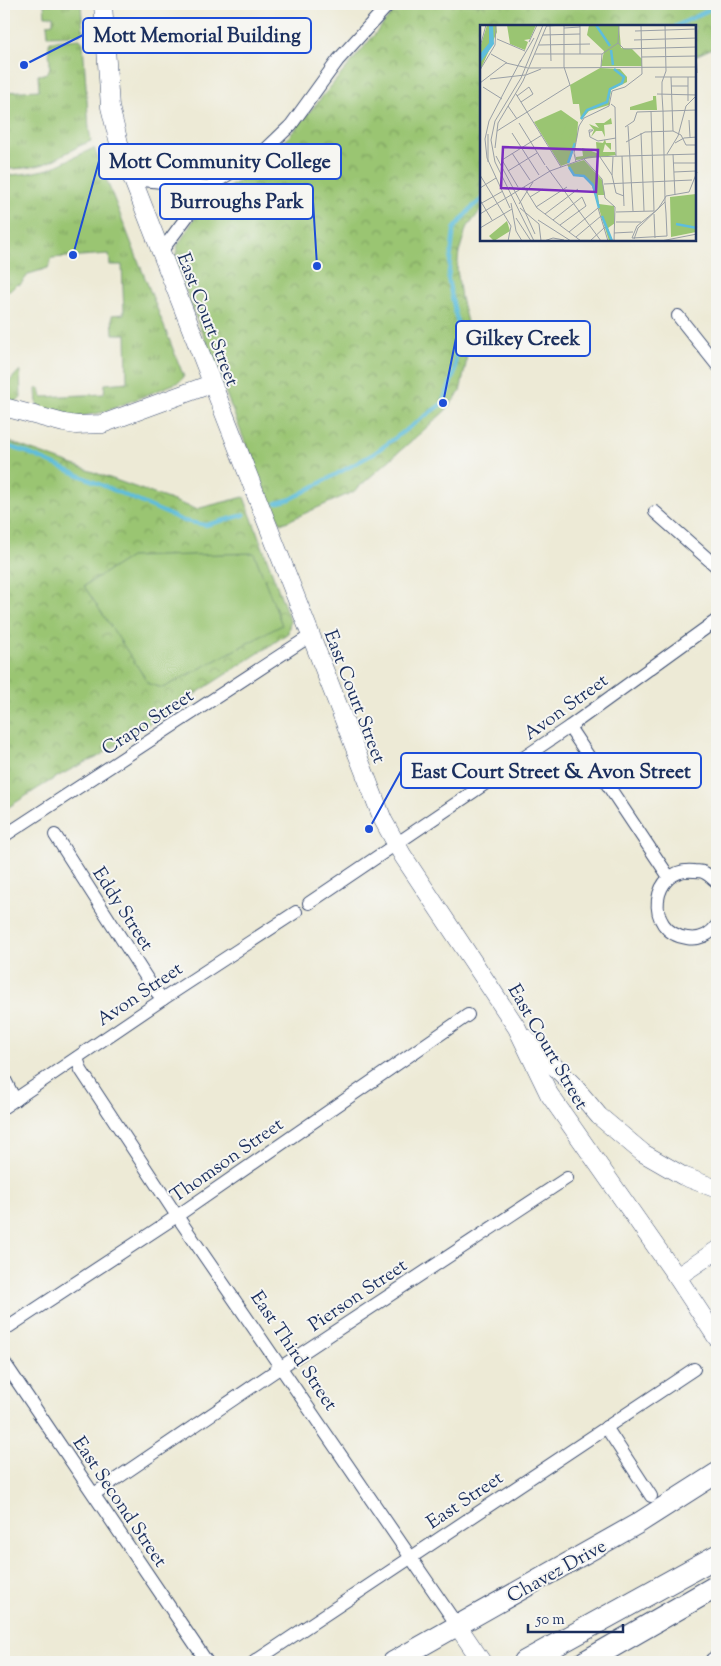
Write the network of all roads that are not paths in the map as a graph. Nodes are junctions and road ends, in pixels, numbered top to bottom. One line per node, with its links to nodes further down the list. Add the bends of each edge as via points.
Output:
1 (103, 4): 3 (main road, East Court Street, via 110,107)
2 (389, 4): 4 (street, via 338,60 291,125 264,150)
3 (127, 169): 4 (street, via 143,180); 5 (main road, East Court Street)
4 (209, 187): 5 (street)
5 (160, 254): 8 (main road, East Court Street)
6 (678, 316): 7 (street)
7 (717, 365)
8 (211, 384): 9 (main road, via 102,424 64,423); 13 (main road, East Court Street)
9 (4, 407)
10 (655, 512): 11 (street)
11 (717, 567)
12 (717, 620): 14 (street, Avon Street)
13 (310, 636): 16 (street, Crapo Street); 17 (main road, East Court Street, via 372,796)
14 (569, 727): 17 (street, Avon Street); 18 (street)
15 (55, 835): 23 (street, Eddy Street)
16 (4, 836)
17 (396, 845): 20 (street, Avon Street); 25 (main road, East Court Street)
18 (669, 877): 19 (street, via 686,870 704,872); 22 (street, via 658,892 657,910 664,926 678,937 696,939)
19 (717, 882)
20 (309, 903)
21 (296, 912): 23 (street, Avon Street)
22 (715, 933)
23 (163, 999): 26 (street, Avon Street)
24 (468, 1016): 34 (street, Thomson Street)
25 (517, 1028): 28 (main road); 31 (main road, East Court Street)
26 (77, 1058): 29 (street, Avon Street); 34 (street, East Third Street)
27 (4, 1078): 29 (street)
28 (581, 1095): 31 (main road); 33 (main road, via 599,1116 643,1153 683,1176)
29 (15, 1100): 30 (street, Avon Street)
30 (4, 1108)
31 (560, 1110): 36 (main road, East Court Street)
32 (567, 1178): 40 (street, Pierson Street)
33 (717, 1189)
34 (177, 1216): 37 (street, Thomson Street); 40 (street, East Third Street)
35 (717, 1250): 36 (main road)
36 (677, 1277): 38 (main road, East Court Street)
37 (4, 1330)
38 (717, 1338)
39 (4, 1362): 44 (street, East Second Street)
40 (280, 1367): 44 (street, Pierson Street); 48 (street, East Third Street)
41 (694, 1369): 42 (street, East Street)
42 (606, 1427): 45 (street); 48 (street, East Street)
43 (717, 1473): 51 (main road, Chavez Drive, via 637,1524)
44 (94, 1494): 54 (street, East Second Street)
45 (651, 1496)
46 (717, 1542): 52 (highway)
47 (717, 1556): 52 (highway)
48 (411, 1557): 51 (street, East Third Street); 55 (street, East Street)
49 (717, 1586): 58 (highway)
50 (717, 1603): 59 (highway)
51 (457, 1625): 53 (main road, East Third Street); 56 (main road, Chavez Drive)
52 (561, 1642): 57 (highway)
53 (480, 1659)
54 (207, 1662)
55 (254, 1662)
56 (393, 1662)
57 (525, 1662)
58 (585, 1662)
59 (594, 1662)

